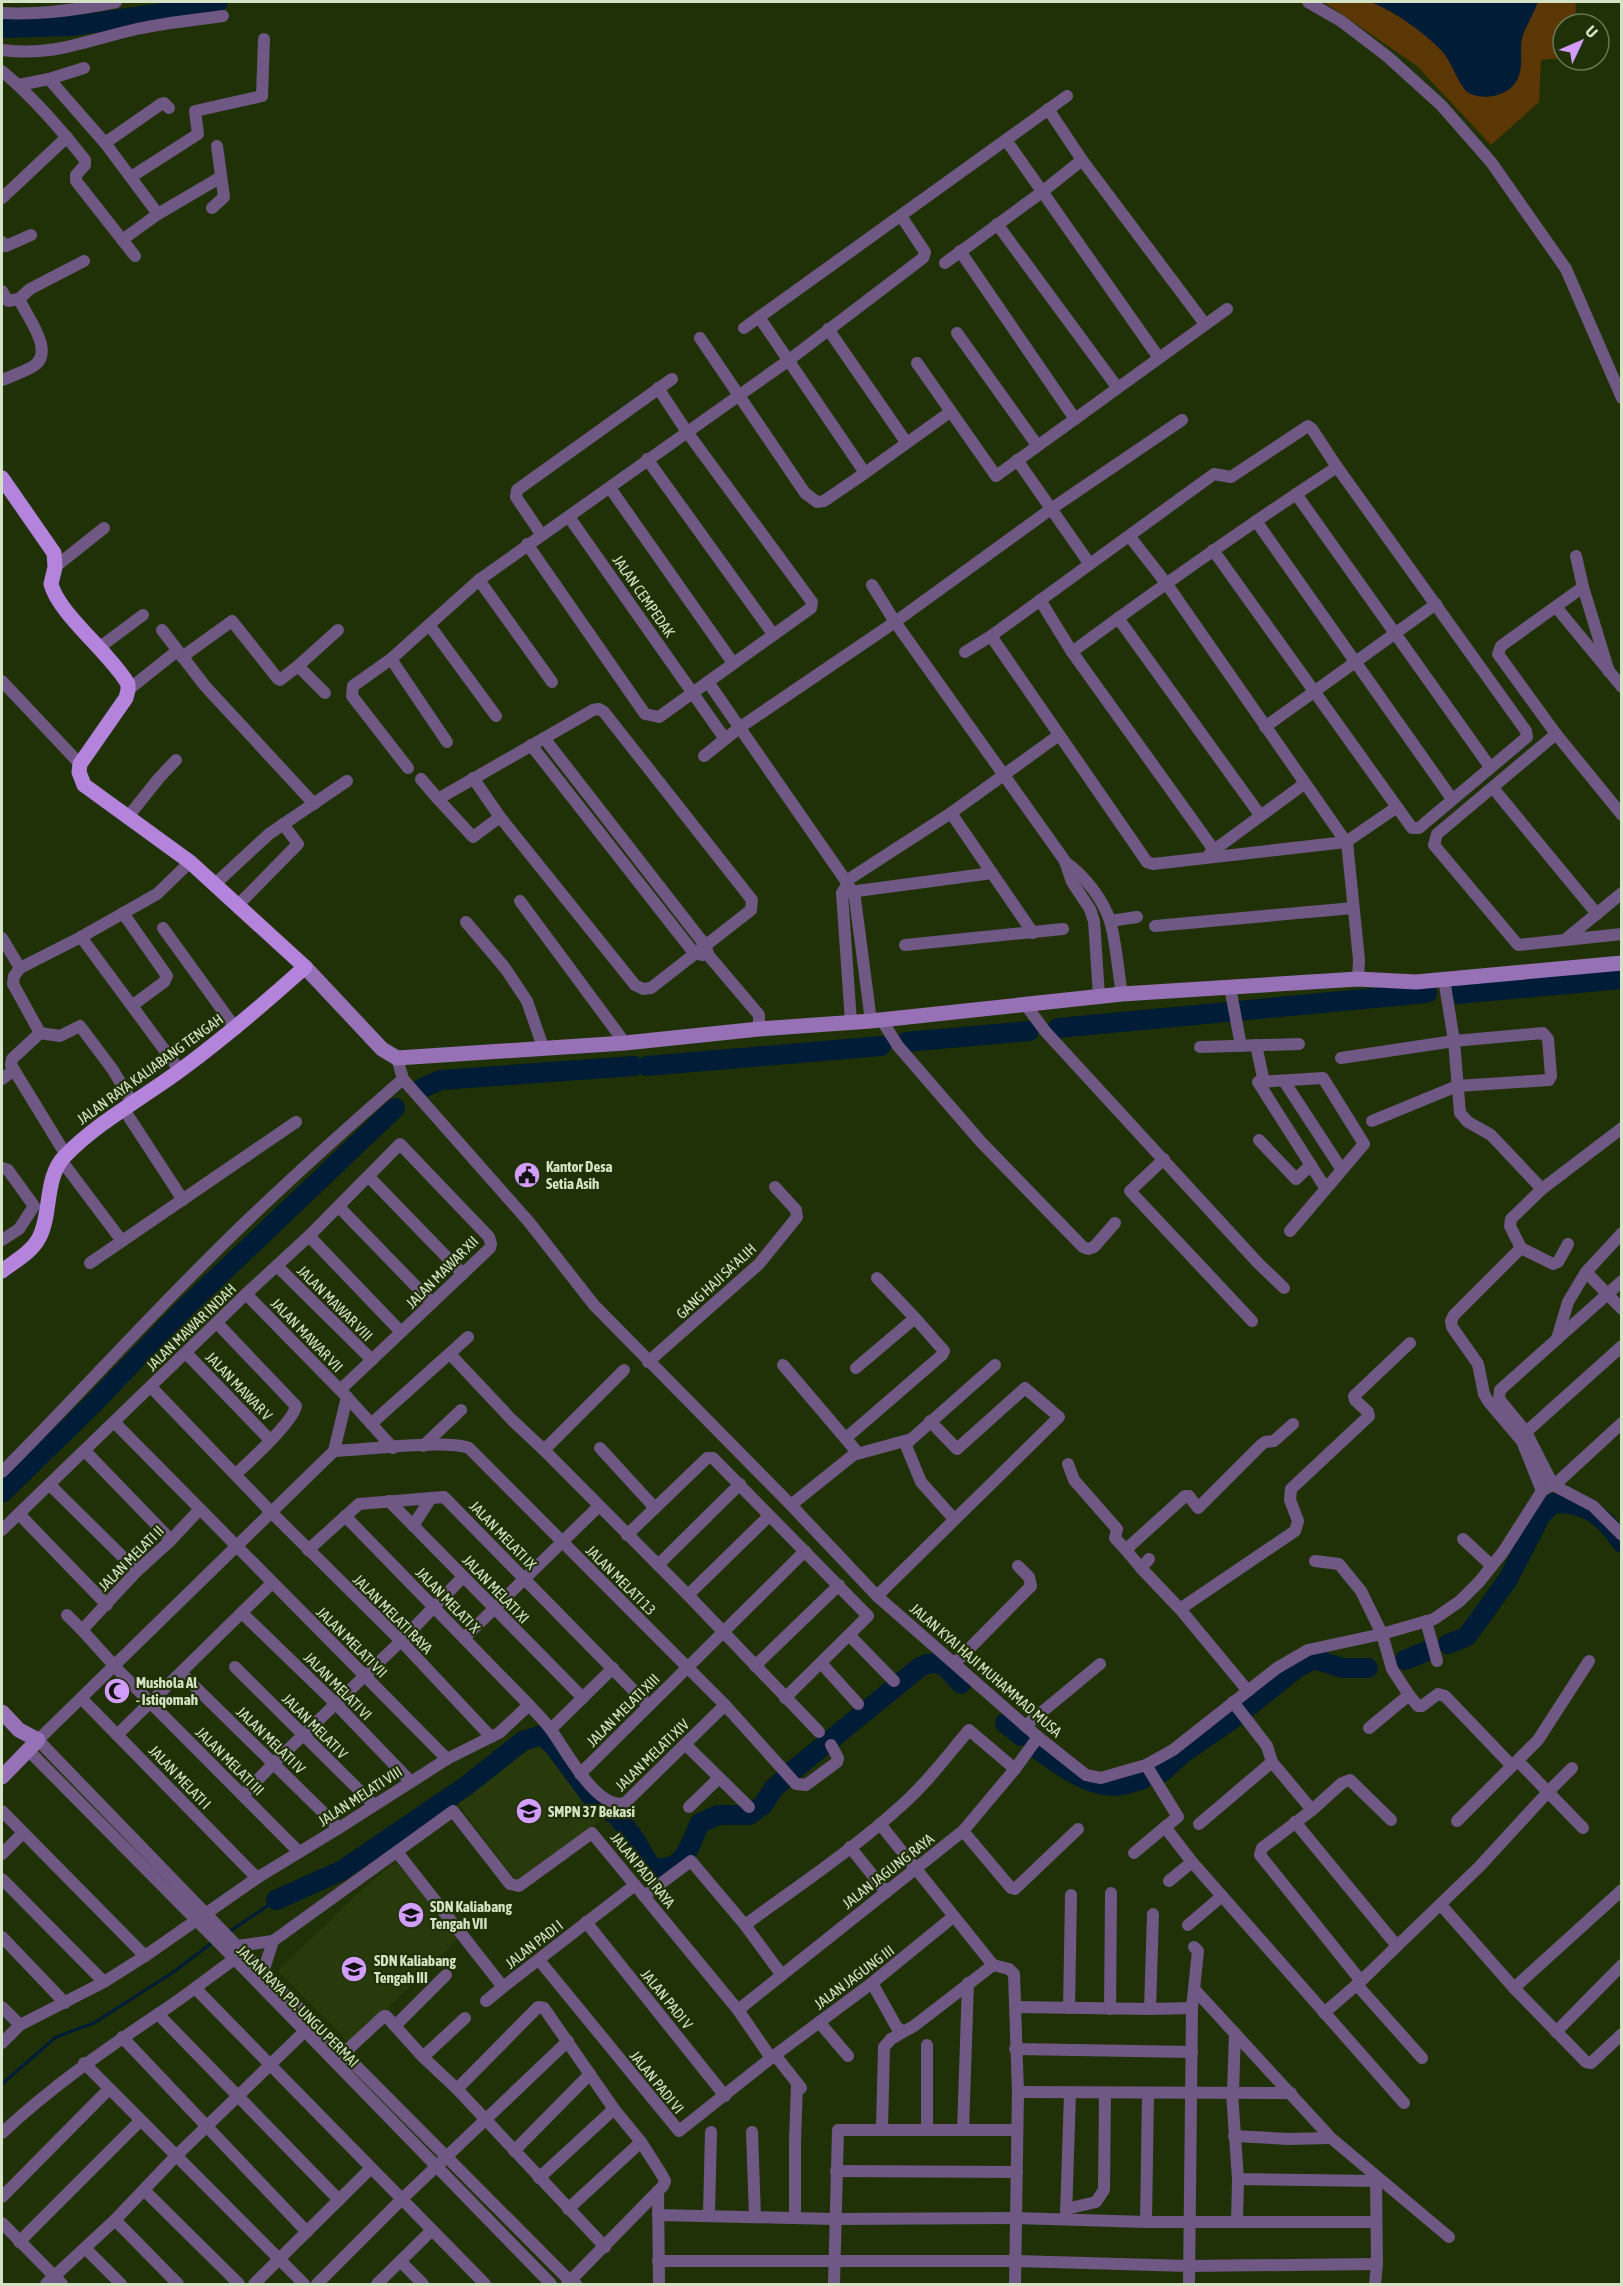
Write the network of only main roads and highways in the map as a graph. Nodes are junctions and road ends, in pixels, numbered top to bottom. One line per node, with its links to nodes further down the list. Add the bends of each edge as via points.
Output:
1 (2, 478): 2 (main road, JALAN RAYA KALIABANG TENGAH, via 54,553 51,579 55,594 125,678 129,690 80,764 79,772 88,789 190,862 305,967 236,1029 128,1105 64,1158 56,1167 40,1236 23,1256)
2 (2, 1271)

